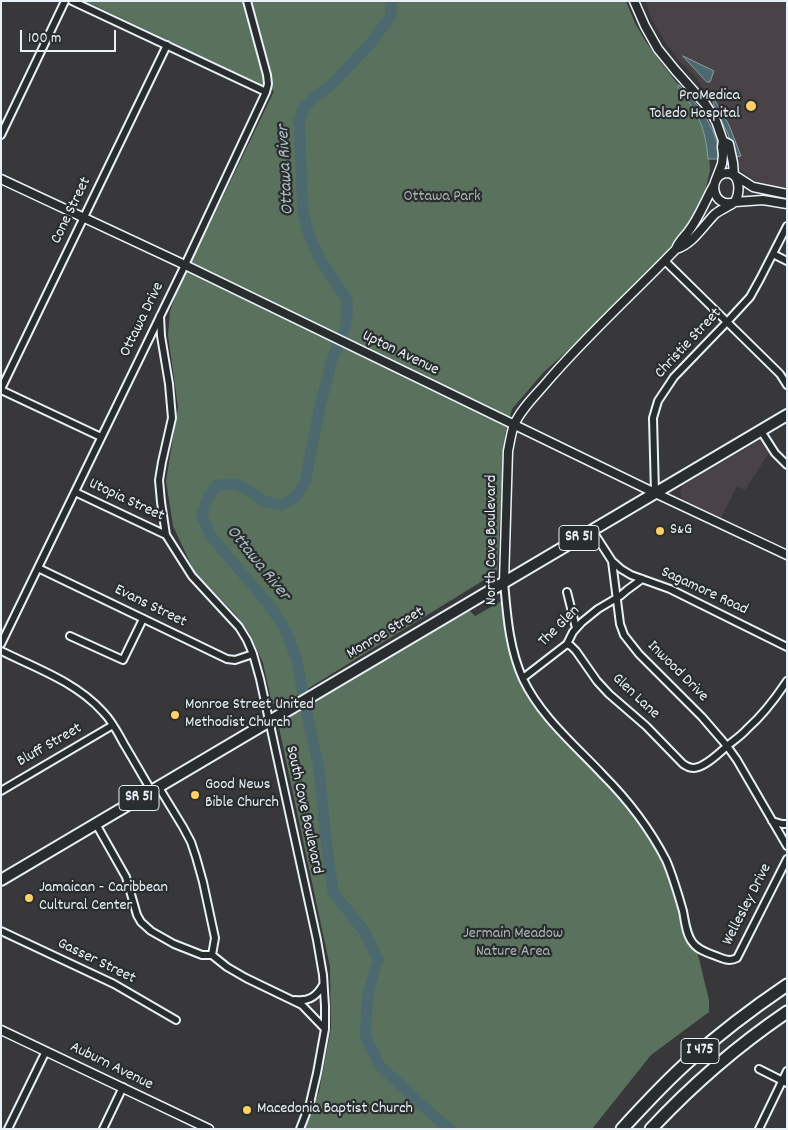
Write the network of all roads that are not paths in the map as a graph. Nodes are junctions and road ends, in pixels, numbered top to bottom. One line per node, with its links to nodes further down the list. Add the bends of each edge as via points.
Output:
1 (65, 1): 7 (street)
2 (72, 1): 5 (street)
3 (246, 1): 6 (street, Ottawa Drive, via 267,75)
4 (634, 1): 8 (street, North Cove Boulevard, via 658,49 706,105)
5 (167, 46): 6 (street); 15 (street, Cone Street)
6 (266, 92): 21 (street, Ottawa Drive)
7 (1, 135)
8 (723, 141): 9 (street, North Cove Boulevard, via 728,144); 11 (street, North Cove Boulevard, via 722,164)
9 (734, 176): 11 (street, via 723,174); 12 (street, via 754,187); 13 (street, via 739,190)
10 (1, 179): 15 (street, Upton Avenue)
11 (714, 184): 13 (street, via 718,199); 17 (street, North Cove Boulevard, via 699,216)
12 (787, 194)
13 (732, 203): 14 (street, via 763,200); 17 (street, North Cove Boulevard)
14 (787, 204)
15 (84, 218): 21 (street, Upton Avenue); 25 (street, Cone Street)
16 (787, 226): 18 (street, Christie Street)
17 (676, 249): 19 (street, North Cove Boulevard)
18 (773, 254): 20 (street); 23 (street, Christie Street, via 750,297)
19 (665, 261): 23 (street); 27 (street, North Cove Boulevard, via 567,359)
20 (787, 261)
21 (184, 265): 22 (street, Ottawa Drive); 27 (street, Upton Avenue)
22 (160, 316): 29 (street, Ottawa Drive); 34 (street, South Cove Boulevard, via 172,418 159,480)
23 (728, 322): 24 (street); 32 (street, Christie Street, via 674,377 658,401 653,418)
24 (787, 385)
25 (1, 389): 29 (street)
26 (787, 415): 28 (main road, Monroe Street / SR 51)
27 (515, 424): 32 (street, Upton Avenue); 39 (street, North Cove Boulevard, via 508,451)
28 (761, 431): 30 (street); 32 (main road, Monroe Street / SR 51)
29 (101, 437): 31 (street, Ottawa Drive)
30 (787, 465)
31 (75, 492): 34 (street, Utopia Street); 37 (street, Ottawa Drive)
32 (655, 493): 33 (main road, Monroe Street / SR 51); 35 (street, Upton Avenue)
33 (592, 530): 36 (street, Inwood Drive); 39 (main road, Monroe Street / SR 51)
34 (166, 535): 49 (street, South Cove Boulevard, via 192,576 239,627)
35 (787, 555)
36 (612, 561): 38 (street, Sagamore Road, via 631,576); 41 (street, Inwood Drive)
37 (38, 568): 42 (street, Evans Street); 45 (street, Ottawa Drive)
38 (642, 579): 41 (street, The Glen); 47 (street, Sagamore Road, via 692,599)
39 (504, 582): 50 (street, North Cove Boulevard, via 508,629); 52 (main road, Monroe Street / SR 51)
40 (566, 592): 43 (street)
41 (617, 599): 43 (street, The Glen); 54 (street, Inwood Drive, via 620,624 631,645)
42 (143, 619): 44 (street, via 123,660); 49 (street, Evans Street, via 227,659)
43 (576, 628): 46 (street, The Glen)
44 (70, 636)
45 (1, 644)
46 (567, 644): 50 (street, The Glen); 54 (street, Glen Lane, via 609,694 683,764 693,768 700,766)
47 (787, 647)
48 (1, 651): 53 (street, via 80,691)
49 (253, 654): 52 (street, South Cove Boulevard)
50 (523, 678): 65 (street, North Cove Boulevard, via 536,701 647,828 666,861 693,944 726,960)
51 (787, 681): 54 (street, via 761,716)
52 (273, 718): 55 (main road, Monroe Street / SR 51); 66 (street, South Cove Boulevard)
53 (113, 725): 55 (street); 56 (street, Bluff Street)
54 (727, 746): 57 (street, Inwood Drive)
55 (154, 788): 58 (main road, Monroe Street / SR 51); 64 (street, via 191,842 214,938)
56 (1, 791)
57 (772, 821): 59 (street); 60 (street, Inwood Drive)
58 (96, 824): 62 (main road, Monroe Street / SR 51); 64 (street, via 126,877 141,922 174,944 202,955)
59 (787, 824)
60 (787, 846)
61 (787, 859): 65 (street, Wellesley Drive, via 740,953)
62 (1, 880)
63 (1, 931): 70 (street, Gasser Street, via 114,984)
64 (212, 955): 68 (street, via 246,978)
65 (733, 960)
66 (323, 985): 68 (street, via 308,1000); 71 (street, South Cove Boulevard)
67 (787, 985): 83 (highway, I 475, via 690,1060)
68 (292, 1000): 71 (street, via 302,1005)
69 (787, 1012): 84 (highway, I 475, via 711,1070)
70 (176, 1020)
71 (325, 1029): 82 (street, South Cove Boulevard, via 310,1103)
72 (1, 1030): 73 (street, Auburn Avenue)
73 (46, 1051): 77 (street, Auburn Avenue); 79 (street)
74 (758, 1069): 76 (street)
75 (787, 1072): 76 (street)
76 (784, 1082): 85 (street)
77 (123, 1087): 78 (street, Auburn Avenue); 80 (street)
78 (200, 1127): 81 (street, Auburn Avenue)
79 (8, 1129)
80 (103, 1129)
81 (209, 1129)
82 (300, 1129)
83 (622, 1129)
84 (651, 1129)
85 (759, 1129)

